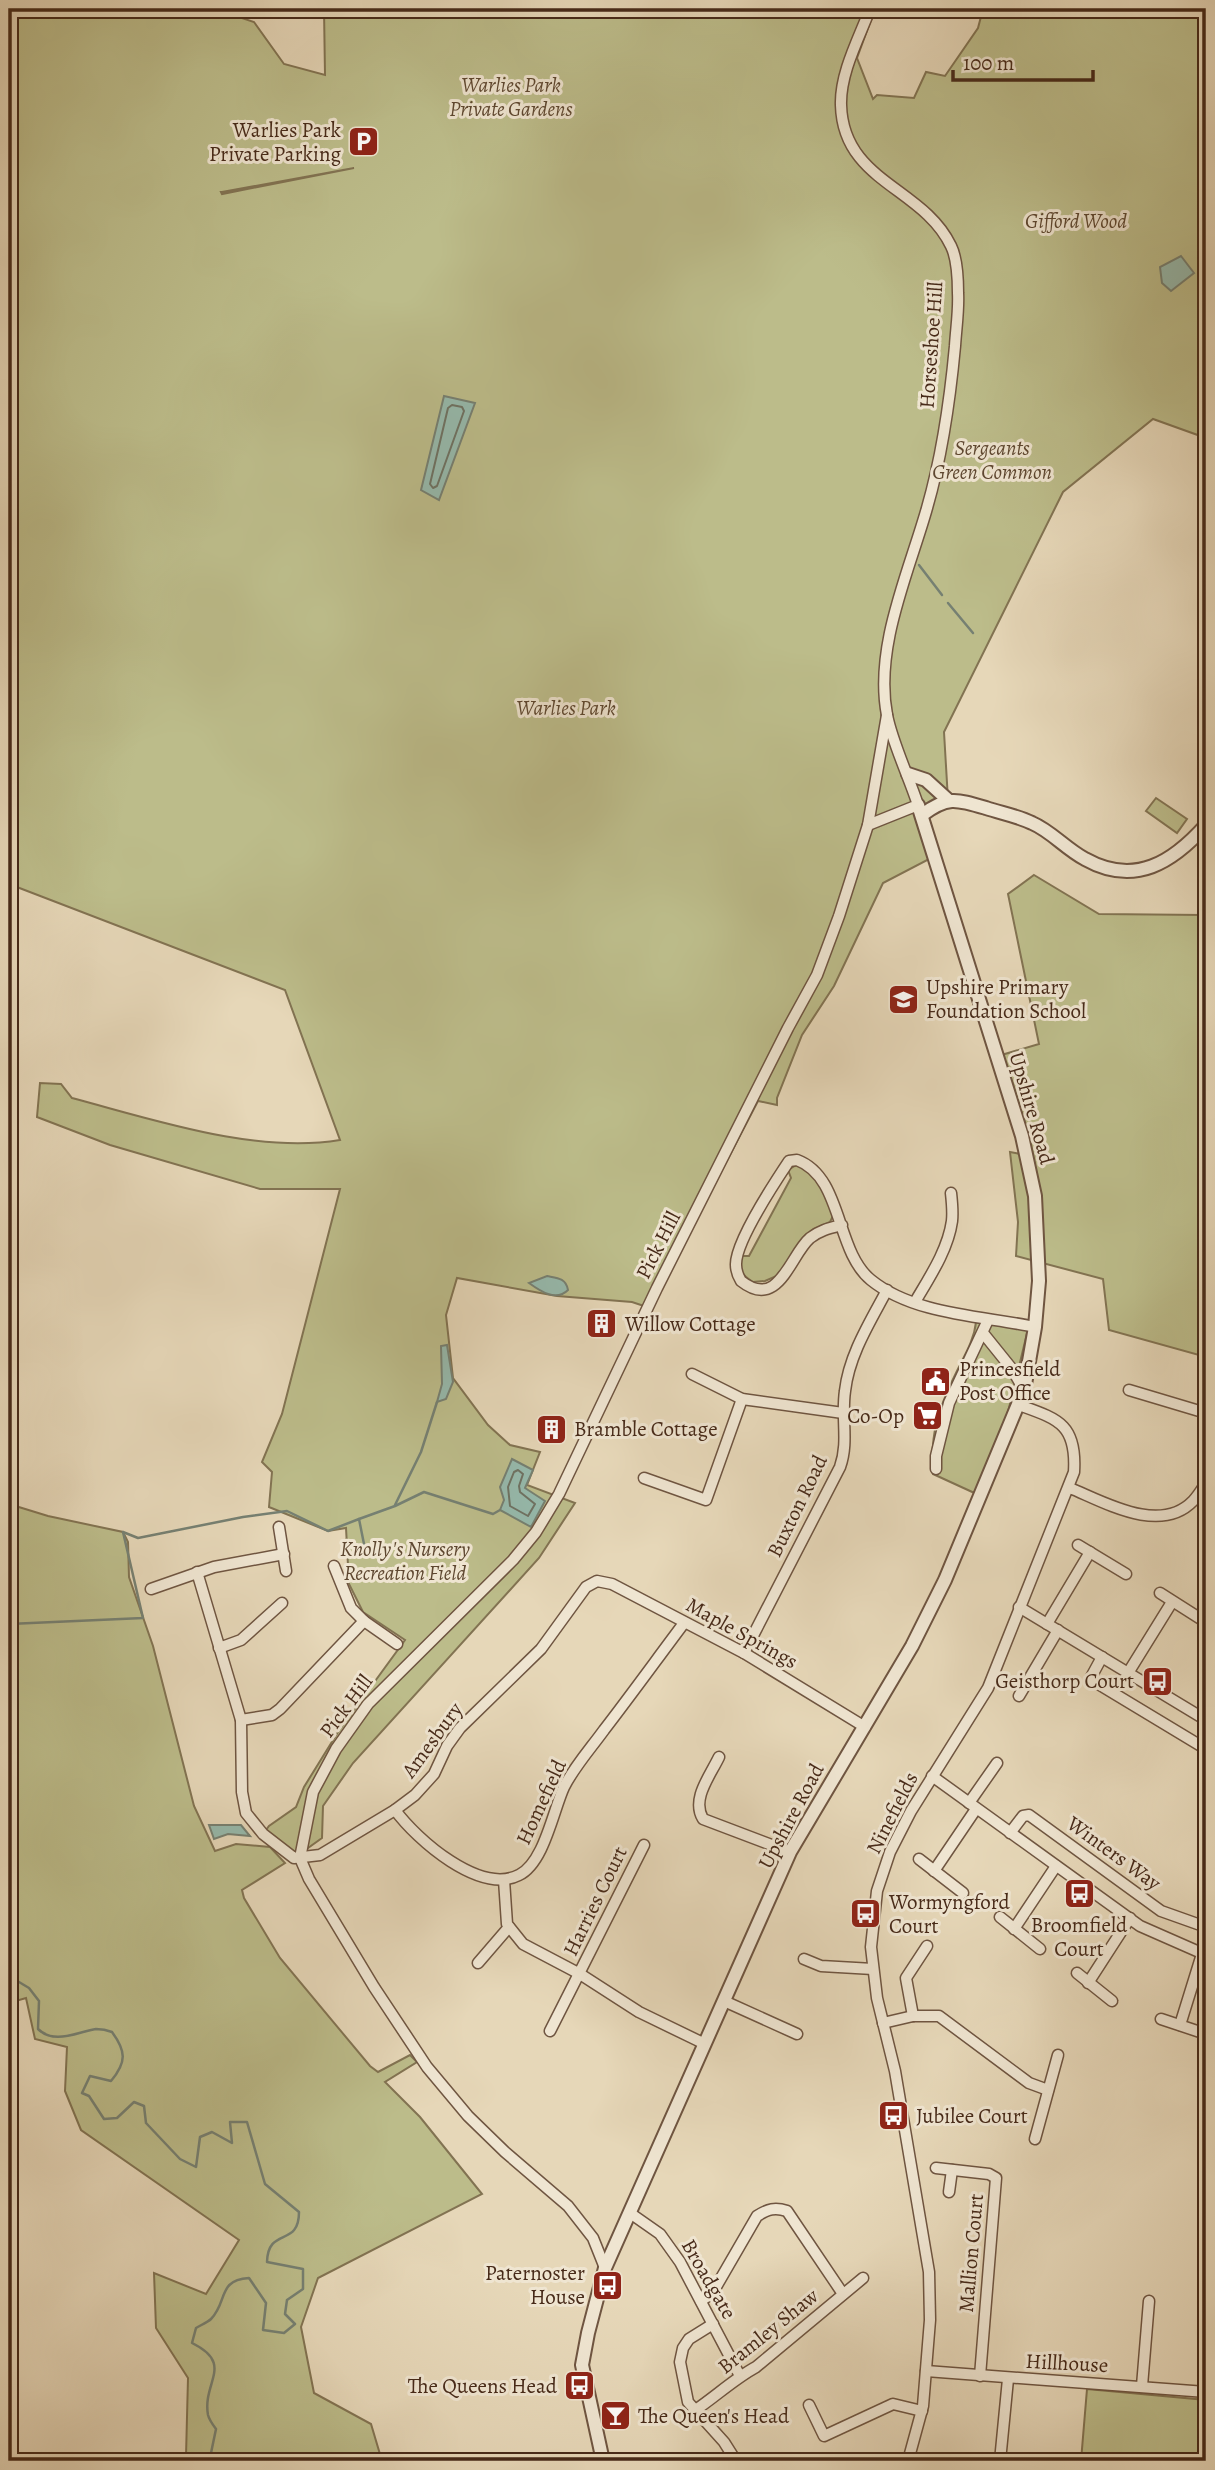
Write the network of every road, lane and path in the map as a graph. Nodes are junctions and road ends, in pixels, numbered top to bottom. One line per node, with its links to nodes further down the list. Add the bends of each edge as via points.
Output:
1 (870, 9): 2 (street, Horseshoe Hill, via 843,85 841,106 850,144 860,161 942,230 953,248 958,293 944,428 928,505 891,628)
2 (887, 715): 3 (street, Horseshoe Hill); 6 (street, Pick Hill)
3 (908, 774): 4 (street, via 926,780); 5 (street, Horseshoe Hill)
4 (948, 800): 5 (street); 7 (street, via 1031,822 1086,860 1120,870 1158,865 1177,855)
5 (920, 810): 6 (street); 13 (street, Upshire Road, via 1022,1136 1038,1215)
6 (869, 825): 63 (street, Pick Hill, via 817,975 657,1288 559,1494 513,1560 368,1704 313,1792)
7 (1206, 825)
8 (951, 1194): 11 (street, via 950,1233)
9 (842, 1225): 9 (street, via 819,1178 803,1162 789,1161 742,1243 735,1264 741,1281 753,1289 774,1285 811,1237); 10 (street, via 859,1266)
10 (887, 1290): 11 (street); 20 (street, Buxton Road, via 855,1352)
11 (915, 1302): 12 (street)
12 (988, 1320): 13 (street); 14 (street)
13 (1035, 1327): 16 (street, Upshire Road)
14 (983, 1333): 16 (street); 22 (street, via 949,1403)
15 (692, 1374): 18 (street)
16 (1024, 1390): 19 (street, Upshire Road)
17 (1129, 1390): 21 (street)
18 (742, 1399): 20 (street); 23 (street, via 706,1500)
19 (1019, 1405): 25 (street, Ninefields, via 1050,1416 1066,1428 1075,1462); 53 (street, Upshire Road, via 945,1580)
20 (843, 1413): 47 (street, Buxton Road, via 845,1451 840,1467)
21 (1206, 1413)
22 (936, 1469)
23 (643, 1478)
24 (1206, 1483): 25 (street, via 1193,1502 1154,1516 1123,1510)
25 (1070, 1488): 39 (street, Ninefields)
26 (279, 1527): 29 (street)
27 (1078, 1545): 28 (street)
28 (1090, 1552): 33 (street); 43 (street)
29 (284, 1554): 31 (street); 32 (street)
30 (334, 1566): 40 (street, via 351,1608)
31 (286, 1571)
32 (197, 1573): 35 (street); 46 (street)
33 (1126, 1574)
34 (597, 1581): 42 (street, Maple Springs, via 612,1584); 59 (street, Amesbury, via 586,1587 541,1649 460,1728 434,1774 415,1796)
35 (151, 1589)
36 (1160, 1593): 37 (street)
37 (1172, 1602): 41 (street); 49 (street)
38 (282, 1603): 46 (street, via 241,1640)
39 (1019, 1607): 43 (street); 57 (street, Ninefields, via 988,1688)
40 (364, 1621): 45 (street); 52 (street, via 280,1709 272,1715)
41 (1204, 1621)
42 (684, 1623): 47 (street, Maple Springs); 67 (street, Homefield, via 566,1784 533,1865)
43 (1047, 1624): 44 (street)
44 (1058, 1630): 48 (street); 50 (street)
45 (397, 1644)
46 (219, 1648): 52 (street)
47 (744, 1653): 53 (street, Maple Springs)
48 (1102, 1657): 49 (street); 54 (street, via 1090,1679)
49 (1128, 1673): 51 (street)
50 (1019, 1696)
51 (1206, 1718)
52 (241, 1720): 63 (street, via 246,1813 263,1834)
53 (865, 1727): 62 (street, Upshire Road)
54 (1206, 1749)
55 (719, 1757): 62 (street, via 699,1798 703,1819)
56 (997, 1763): 58 (street)
57 (932, 1776): 58 (street, Winters Way); 79 (street, Ninefields, via 890,1852 877,1891)
58 (972, 1806): 60 (street, Winters Way); 66 (street)
59 (395, 1810): 63 (street, Amesbury, via 320,1855); 67 (street, via 408,1827 460,1867 489,1880)
60 (1010, 1833): 65 (street, Winters Way); 72 (street, Winters Way, via 1029,1815 1161,1911)
61 (644, 1845): 81 (street, Harries Court)
62 (790, 1852): 83 (street, Upshire Road)
63 (297, 1858): 100 (street, via 427,2067 468,2116 568,2206 593,2238)
64 (919, 1859): 66 (street)
65 (1056, 1866): 70 (street, Winters Way); 73 (street)
66 (934, 1871): 68 (street)
67 (504, 1880): 71 (street)
68 (963, 1893)
69 (1000, 1917): 73 (street)
70 (1130, 1918): 76 (street, Winters Way); 82 (street)
71 (509, 1927): 78 (street); 81 (street, Harries Court, via 523,1944)
72 (1206, 1927)
73 (1014, 1929): 75 (street)
74 (927, 1946): 85 (street, via 906,1978)
75 (1040, 1948)
76 (1204, 1954): 88 (street)
77 (804, 1959): 79 (street, via 821,1966)
78 (478, 1963)
79 (873, 1969): 87 (street, Ninefields)
80 (1076, 1973): 82 (street)
81 (580, 1974): 89 (street, Harries Court); 92 (street, Harries Court)
82 (1088, 1983): 84 (street)
83 (724, 2001): 90 (street); 92 (street, Upshire Road)
84 (1112, 2001)
85 (913, 2016): 87 (street); 94 (street, via 939,2016 1030,2083)
86 (1161, 2019): 88 (street)
87 (883, 2024): 106 (street, Ninefields, via 911,2155 929,2272)
88 (1180, 2025): 91 (street)
89 (550, 2031)
90 (797, 2034)
91 (1206, 2034)
92 (705, 2044): 99 (street, Upshire Road)
93 (1058, 2055): 94 (street)
94 (1048, 2090): 95 (street)
95 (1035, 2139)
96 (936, 2168): 97 (street, Mallion Court)
97 (952, 2170): 98 (street, Mallion Court); 108 (street, Mallion Court, via 996,2178)
98 (949, 2192)
99 (630, 2213): 100 (street, Upshire Road); 103 (street, Broadgate, via 660,2234)
100 (605, 2268): 115 (street, Upshire Road, via 582,2365)
101 (863, 2278): 102 (street, Bramley Shaw)
102 (843, 2294): 103 (street, via 787,2211 776,2208 757,2216 713,2292); 107 (street, Bramley Shaw)
103 (701, 2301): 105 (street, Broadgate)
104 (1149, 2301): 110 (street)
105 (713, 2324): 107 (street, Broadgate); 113 (street, via 682,2348 682,2375)
106 (926, 2371): 108 (street, Hillhouse); 114 (street, Ninefields)
107 (740, 2376): 113 (street, Bramley Shaw)
108 (980, 2376): 109 (street, Hillhouse)
109 (1009, 2379): 110 (street, Hillhouse); 118 (street)
110 (1142, 2386): 111 (street, Hillhouse)
111 (1206, 2392)
112 (809, 2405): 114 (street, via 824,2435 893,2404)
113 (694, 2411): 116 (street)
114 (922, 2411): 117 (street, Ninefields)
115 (603, 2461)
116 (736, 2461)
117 (908, 2461)
118 (1000, 2461)

